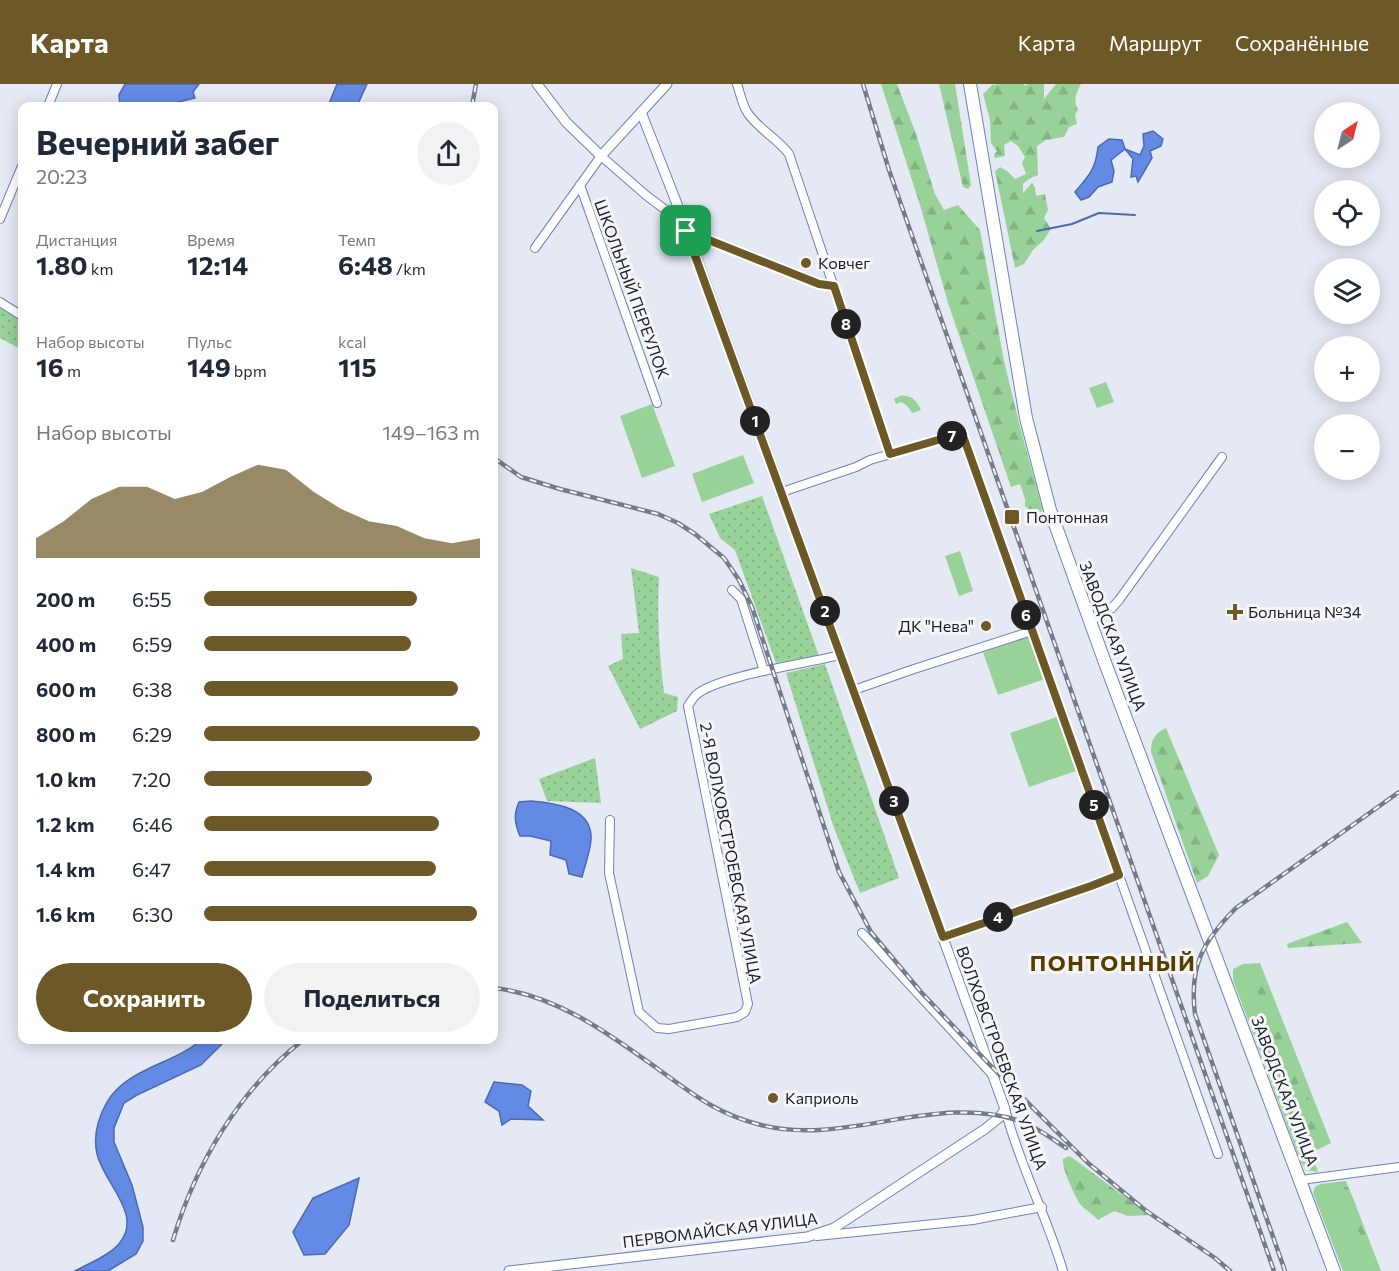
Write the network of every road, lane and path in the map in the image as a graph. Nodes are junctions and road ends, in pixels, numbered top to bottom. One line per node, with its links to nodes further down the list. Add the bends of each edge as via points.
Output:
1 (57, 84): 6 (street)
2 (537, 84): 8 (street, via 566,122)
3 (667, 84): 7 (street)
4 (737, 84): 14 (street, via 749,115 789,154)
5 (970, 84): 22 (main road, ЗАВОДСКАЯ УЛИЦА, via 1030,436 1050,510)
6 (50, 102)
7 (641, 112): 8 (street); 12 (street, ВОЛХОВСТРОЕВСКАЯ УЛИЦА)
8 (601, 156): 10 (street); 12 (street)
9 (18, 176): 11 (street)
10 (580, 185): 13 (street); 17 (street, ШКОЛЬНЫЙ ПЕРЕУЛОК)
11 (0, 219)
12 (685, 227): 14 (street, via 819,284); 20 (street, ВОЛХОВСТРОЕВСКАЯ УЛИЦА)
13 (535, 248)
14 (834, 286): 18 (street)
15 (0, 302): 16 (street)
16 (18, 313)
17 (657, 403)
18 (890, 454): 20 (street); 23 (street, via 962,433)
19 (1222, 457): 22 (street, via 1119,600)
20 (782, 492): 24 (street, ВОЛХОВСТРОЕВСКАЯ УЛИЦА)
21 (732, 590): 25 (street, via 741,599)
22 (1090, 621): 35 (main road, ЗАВОДСКАЯ УЛИЦА)
23 (1032, 631): 26 (street); 28 (street)
24 (840, 655): 25 (street); 26 (street, ВОЛХОВСТРОЕВСКАЯ УЛИЦА)
25 (764, 672): 27 (street, 2-Я ВОЛХОВСТРОЕВСКАЯ УЛИЦА, via 712,686 697,694 688,706 748,1005 745,1012 737,1017 669,1029 657,1028 639,1012 609,873)
26 (854, 690): 30 (street, ВОЛХОВСТРОЕВСКАЯ УЛИЦА)
27 (610, 820)
28 (1119, 875): 30 (street); 33 (street)
29 (862, 933): 31 (street)
30 (943, 937): 31 (street, ВОЛХОВСТРОЕВСКАЯ УЛИЦА)
31 (993, 1075): 32 (street, ВОЛХОВСТРОЕВСКАЯ УЛИЦА)
32 (1005, 1109): 36 (street, ВОЛХОВСТРОЕВСКАЯ УЛИЦА); 37 (street, ПЕРВОМАЙСКАЯ УЛИЦА, via 985,1129 834,1228)
33 (1218, 1154)
34 (1399, 1167): 35 (street)
35 (1301, 1180): 40 (main road, ЗАВОДСКАЯ УЛИЦА)
36 (1042, 1207): 37 (street, via 973,1220); 39 (street, ВОЛХОВСТРОЕВСКАЯ УЛИЦА)
37 (807, 1237): 38 (street, ПЕРВОМАЙСКАЯ УЛИЦА)
38 (509, 1271)
39 (1063, 1271)
40 (1334, 1271)

